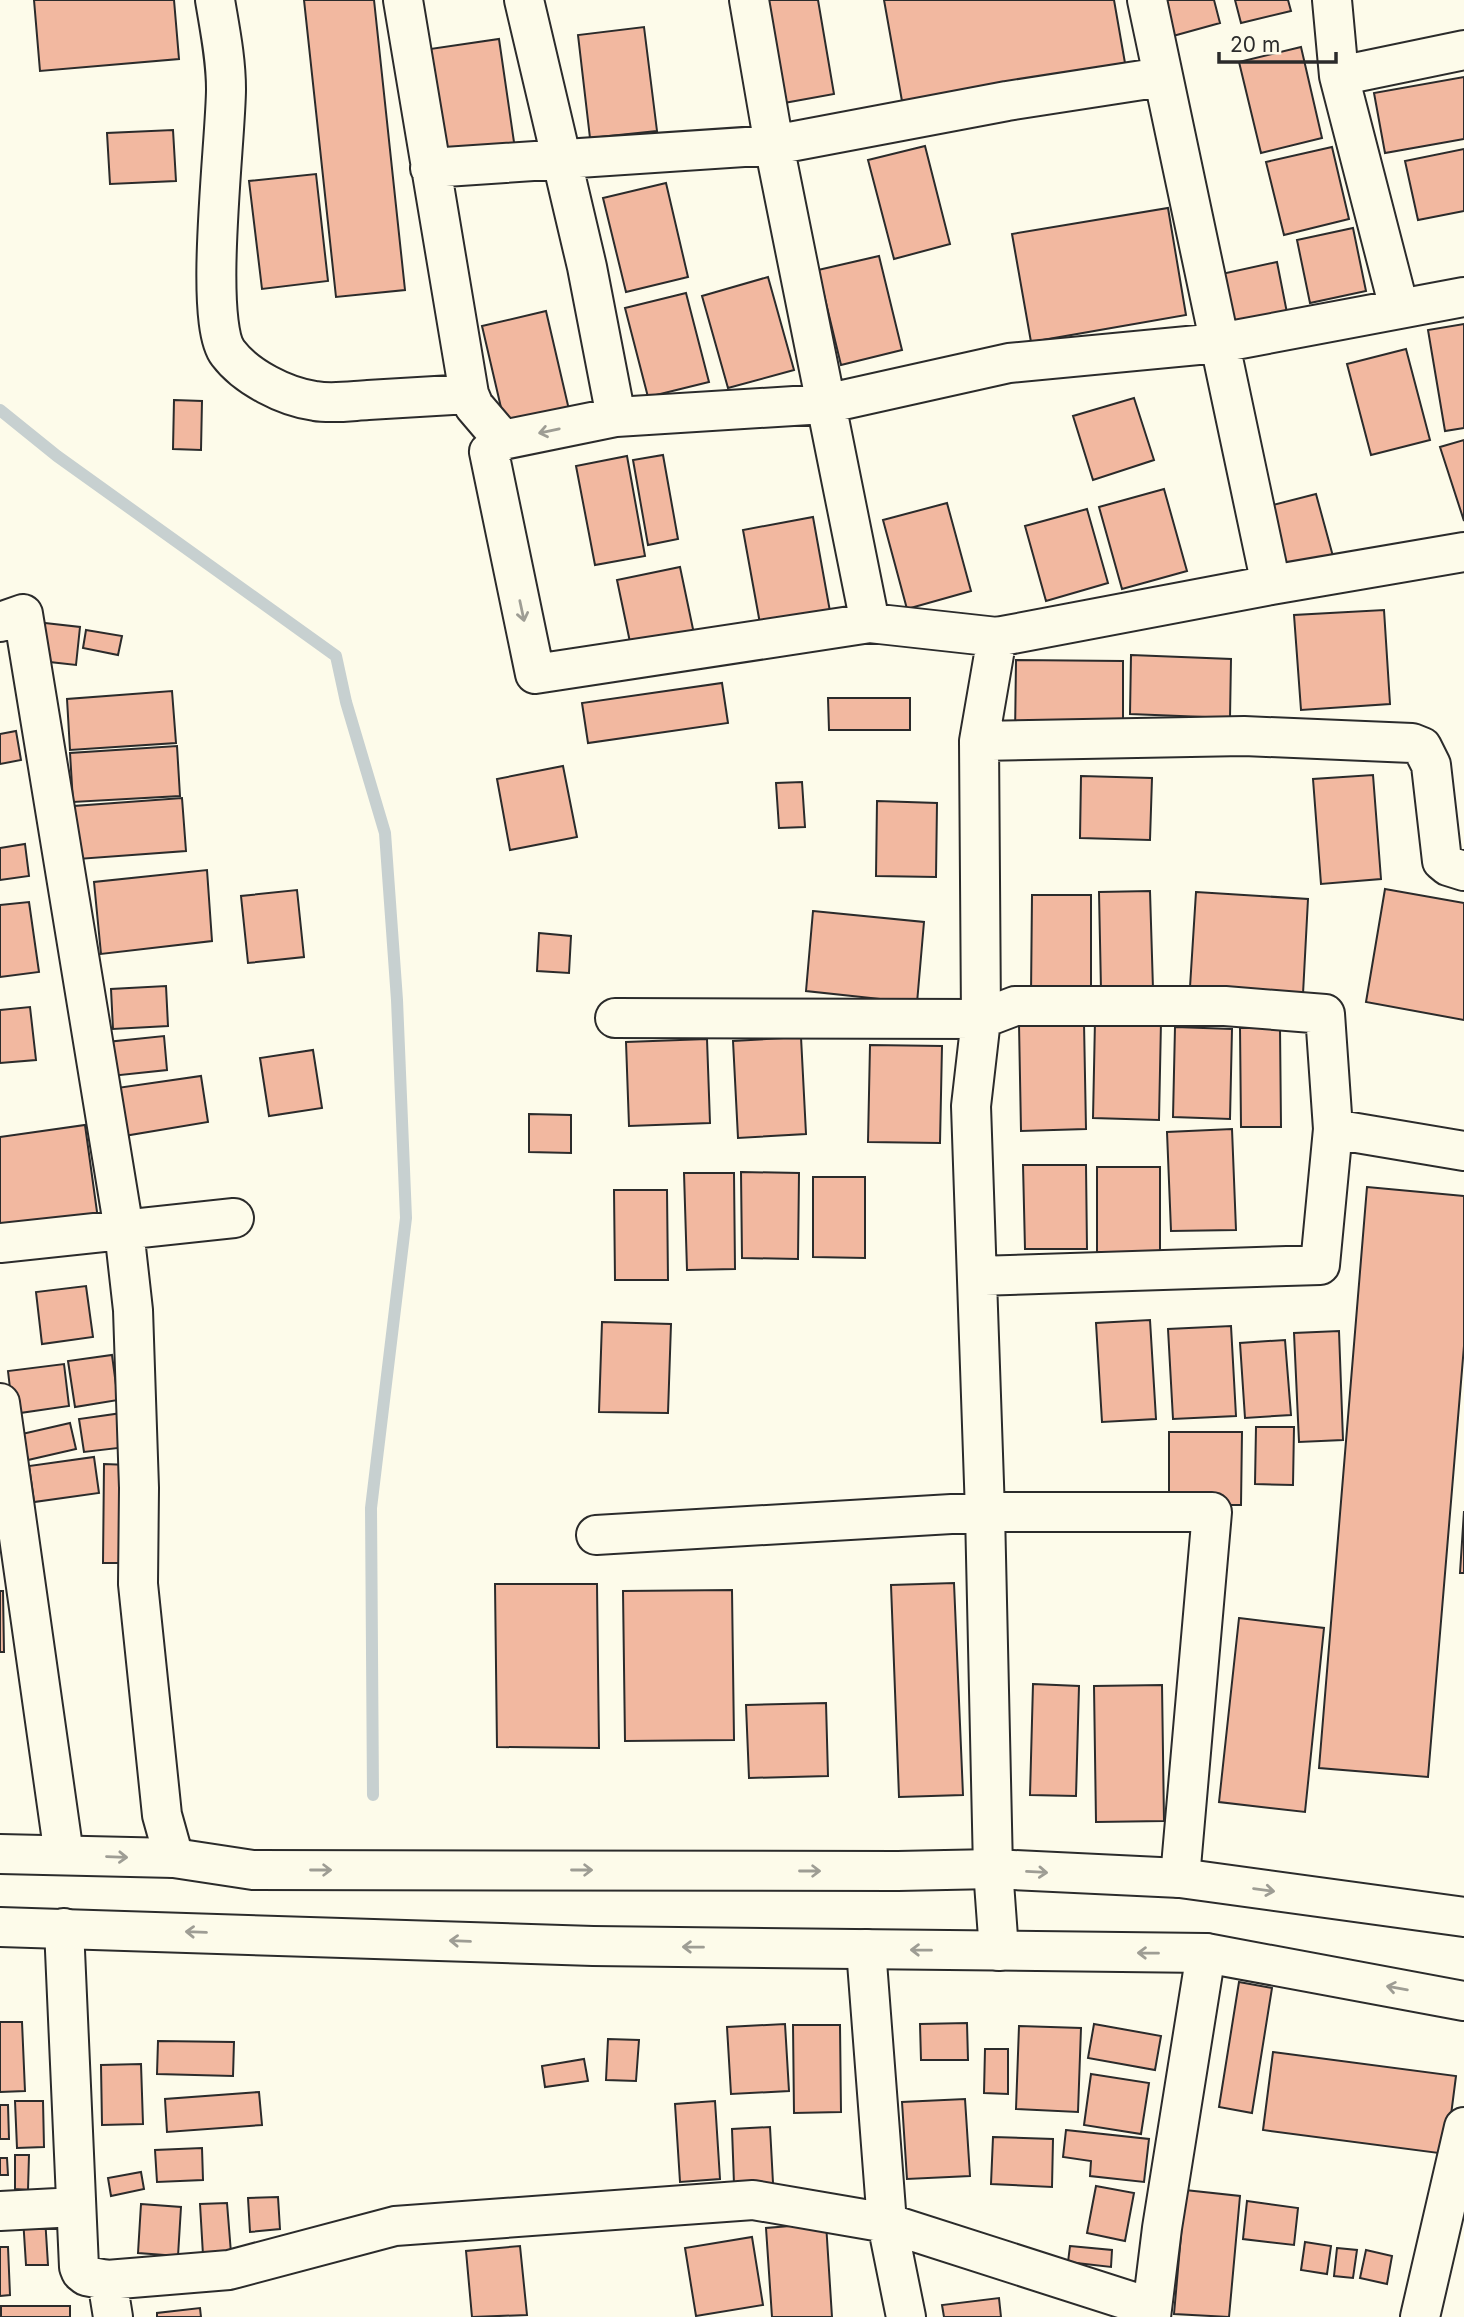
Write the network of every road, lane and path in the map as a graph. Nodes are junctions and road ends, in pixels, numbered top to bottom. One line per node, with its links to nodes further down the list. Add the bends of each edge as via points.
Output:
1 (215, 0): 16 (street, via 225,54 217,294 220,335 227,352 274,387 317,402)
2 (403, 0): 12 (street)
3 (524, 0): 11 (street)
4 (749, 0): 10 (street)
5 (1147, 0): 9 (street)
6 (1332, 0): 8 (street)
7 (1464, 50): 8 (street)
8 (1339, 76): 14 (street)
9 (1162, 77): 10 (street); 15 (street)
10 (774, 145): 11 (street); 17 (street)
11 (562, 160): 12 (street); 18 (street)
12 (430, 168): 16 (street)
13 (1464, 297): 14 (street)
14 (1399, 308): 15 (street)
15 (1219, 344): 17 (street, via 1009,363); 21 (street)
16 (469, 394): 19 (street)
17 (825, 404): 18 (street); 23 (street)
18 (616, 417): 19 (street, one-way to 19)
19 (503, 440): 23 (street, one-way to 23, via 489,453 535,674)
20 (1464, 552): 21 (street)
21 (1271, 585): 24 (street)
22 (0, 622): 32 (street, via 23,614)
23 (870, 623): 24 (street)
24 (998, 637): 25 (street)
25 (979, 741): 26 (street, via 1244,736 1412,743 1422,747 1431,765 1442,861); 28 (street)
26 (1464, 871)
27 (615, 1018): 28 (street)
28 (981, 1019): 29 (street, via 1015,1006 1225,1006 1325,1014); 34 (street, via 971,1105)
29 (1333, 1129): 30 (street); 34 (street, via 1320,1265)
30 (1464, 1151)
31 (234, 1218): 32 (street)
32 (124, 1230): 33 (street); 40 (street, via 132,1310 138,1584 162,1815)
33 (0, 1243)
34 (977, 1276): 36 (street)
35 (0, 1403): 39 (street)
36 (985, 1512): 37 (street); 41 (street); 42 (street, via 1212,1512)
37 (596, 1535)
38 (0, 1854): 39 (street)
39 (64, 1855): 40 (street, one-way to 40)
40 (174, 1858): 41 (street, one-way to 41, via 253,1870)
41 (993, 1870): 42 (street, one-way to 42); 47 (street)
42 (1180, 1878): 43 (street, one-way to 43)
43 (1464, 1917)
44 (0, 1927): 45 (street)
45 (64, 1928): 46 (street, one-way to 45); 51 (street)
46 (866, 1949): 47 (street, one-way to 46); 53 (street)
47 (999, 1951): 48 (street, one-way to 47)
48 (1206, 1953): 49 (street, one-way to 48); 55 (street)
49 (1464, 2001)
50 (1464, 2127): 58 (street)
51 (76, 2207): 52 (street); 54 (street, via 81,2272)
52 (0, 2211)
53 (887, 2223): 54 (street, via 752,2200 422,2224 395,2226 229,2270); 55 (street); 57 (street)
54 (107, 2280): 56 (street)
55 (1151, 2312)
56 (113, 2317)
57 (906, 2317)
58 (1420, 2317)

